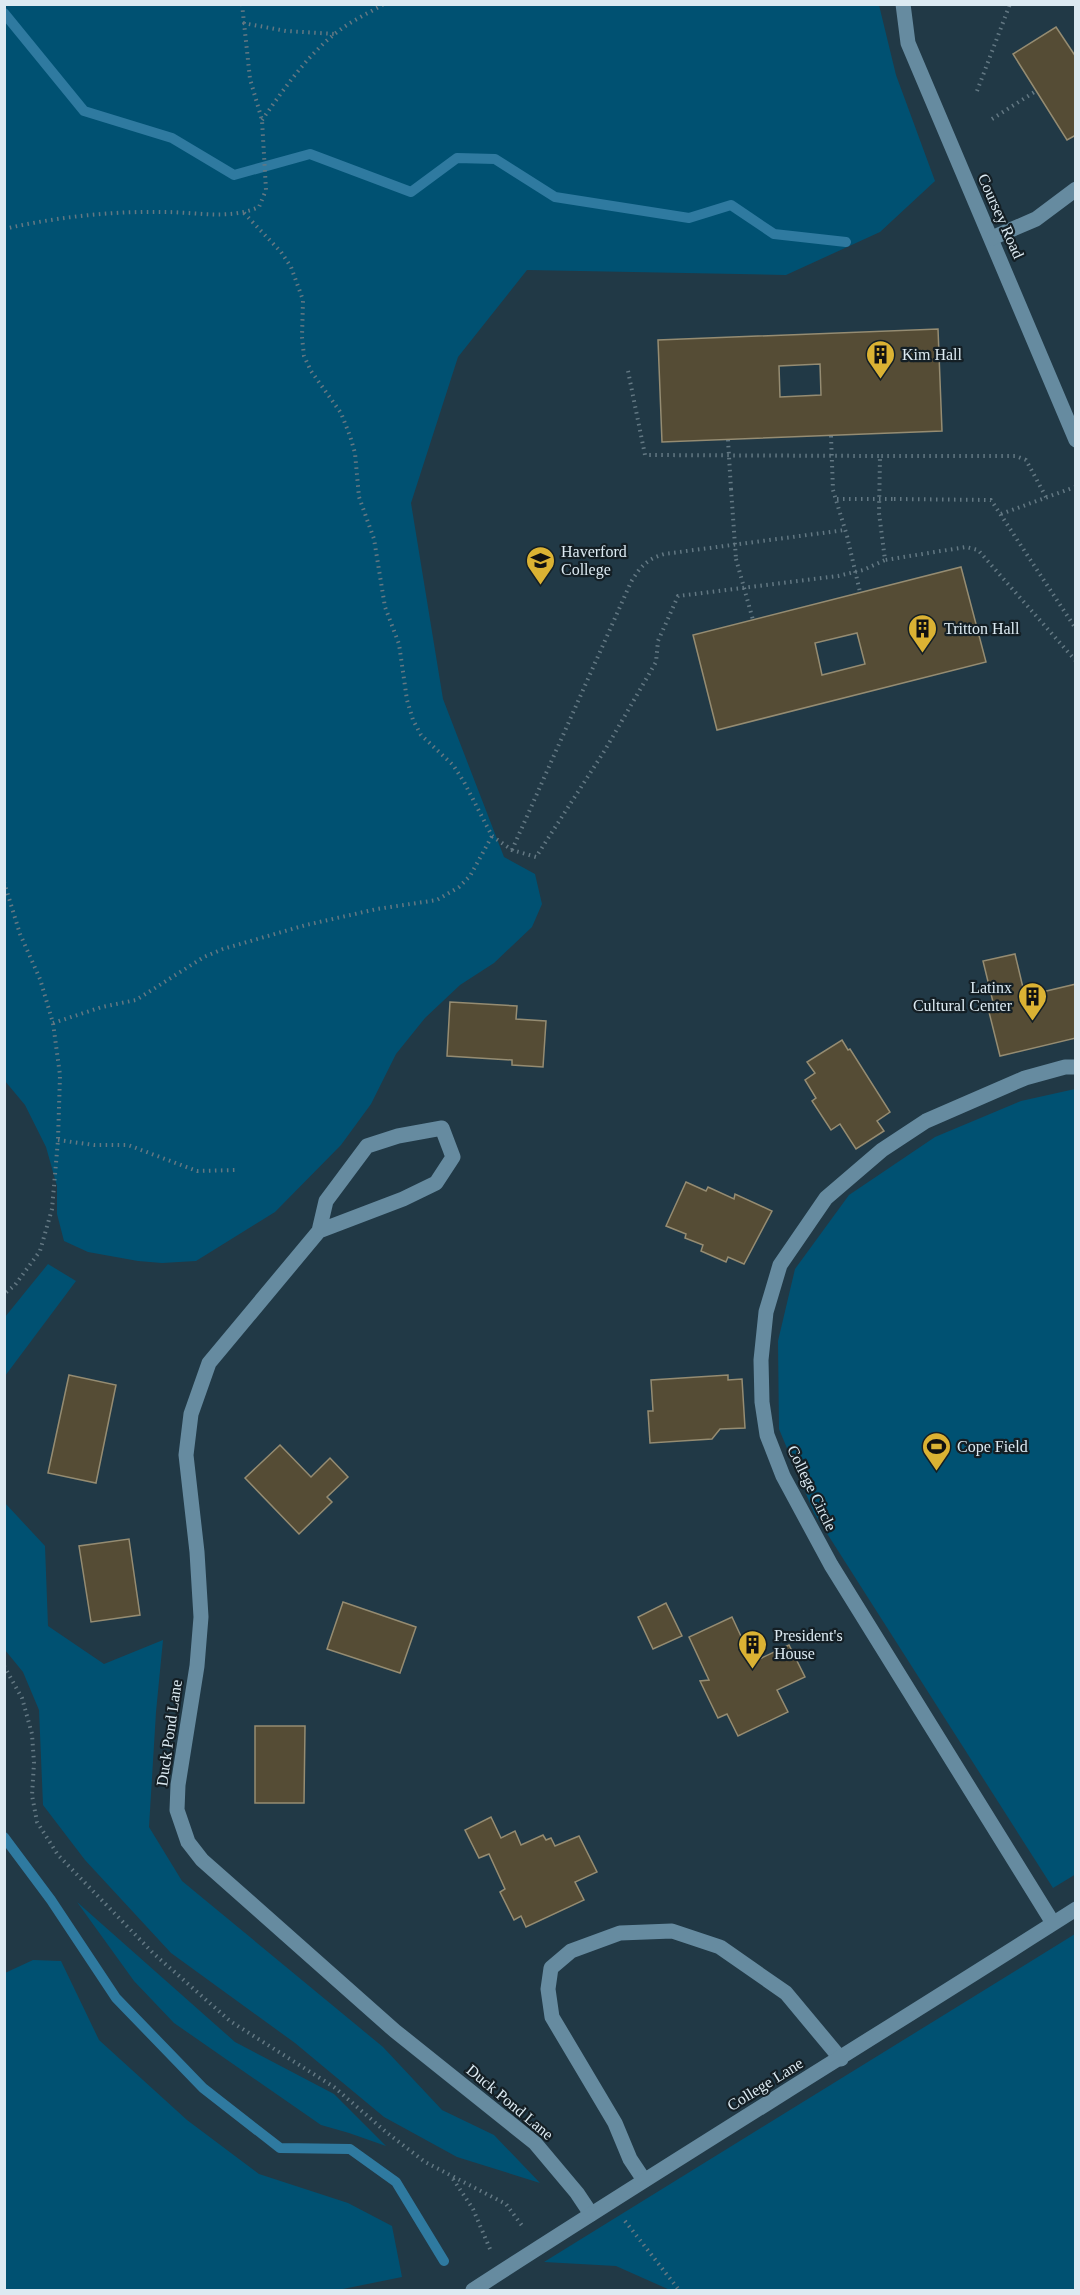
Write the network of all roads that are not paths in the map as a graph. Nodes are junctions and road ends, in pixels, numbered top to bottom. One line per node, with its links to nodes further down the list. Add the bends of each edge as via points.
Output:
1 (903, 4): 3 (street, Coursey Road, via 908,43)
2 (1076, 189): 3 (street, via 1036,219)
3 (992, 238): 4 (street, Coursey Road)
4 (1076, 440)
5 (1076, 1067): 8 (street, College Circle, via 1025,1078 926,1121 882,1150 826,1198 780,1265 766,1312 761,1360 767,1435 793,1496 831,1565)
6 (319, 1231): 6 (street, Duck Pond Lane, via 436,1183 453,1157 442,1128 368,1146 326,1201); 11 (street, Duck Pond Lane, via 209,1363 191,1414 186,1455 201,1617 177,1810 188,1842 202,1860 395,2031 535,2143)
7 (1076, 1909): 8 (street, College Lane)
8 (1053, 1923): 9 (street, College Lane)
9 (841, 2059): 10 (street, College Lane); 10 (street, via 786,1993 720,1947 672,1931 620,1933 571,1951 551,1968 548,1989 552,2017)
10 (644, 2180): 11 (street, College Lane)
11 (591, 2214): 12 (street, College Lane)
12 (473, 2290)

